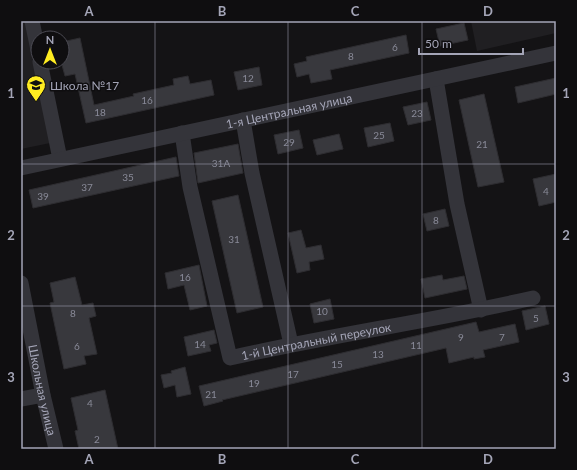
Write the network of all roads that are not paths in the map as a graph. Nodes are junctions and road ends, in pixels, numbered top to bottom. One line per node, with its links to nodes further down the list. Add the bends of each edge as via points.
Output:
1 (556, 53): 3 (street, 1-я Центральная улица)
2 (42, 70): 6 (street)
3 (436, 79): 4 (street, 1-я Центральная улица); 10 (street, via 457,204)
4 (243, 120): 5 (street, 1-я Центральная улица); 11 (street, via 252,173)
5 (182, 133): 6 (street, 1-я Центральная улица); 11 (street, 1-й Центральный переулок, via 190,187 230,358)
6 (60, 159): 7 (street, 1-я Центральная улица)
7 (21, 168)
8 (21, 284): 12 (street, Школьная улица)
9 (533, 298): 10 (street, 1-й Центральный переулок)
10 (481, 310): 11 (street, 1-й Центральный переулок)
11 (291, 344)
12 (42, 395): 13 (street); 14 (street, Школьная улица)
13 (21, 399)
14 (56, 449)

